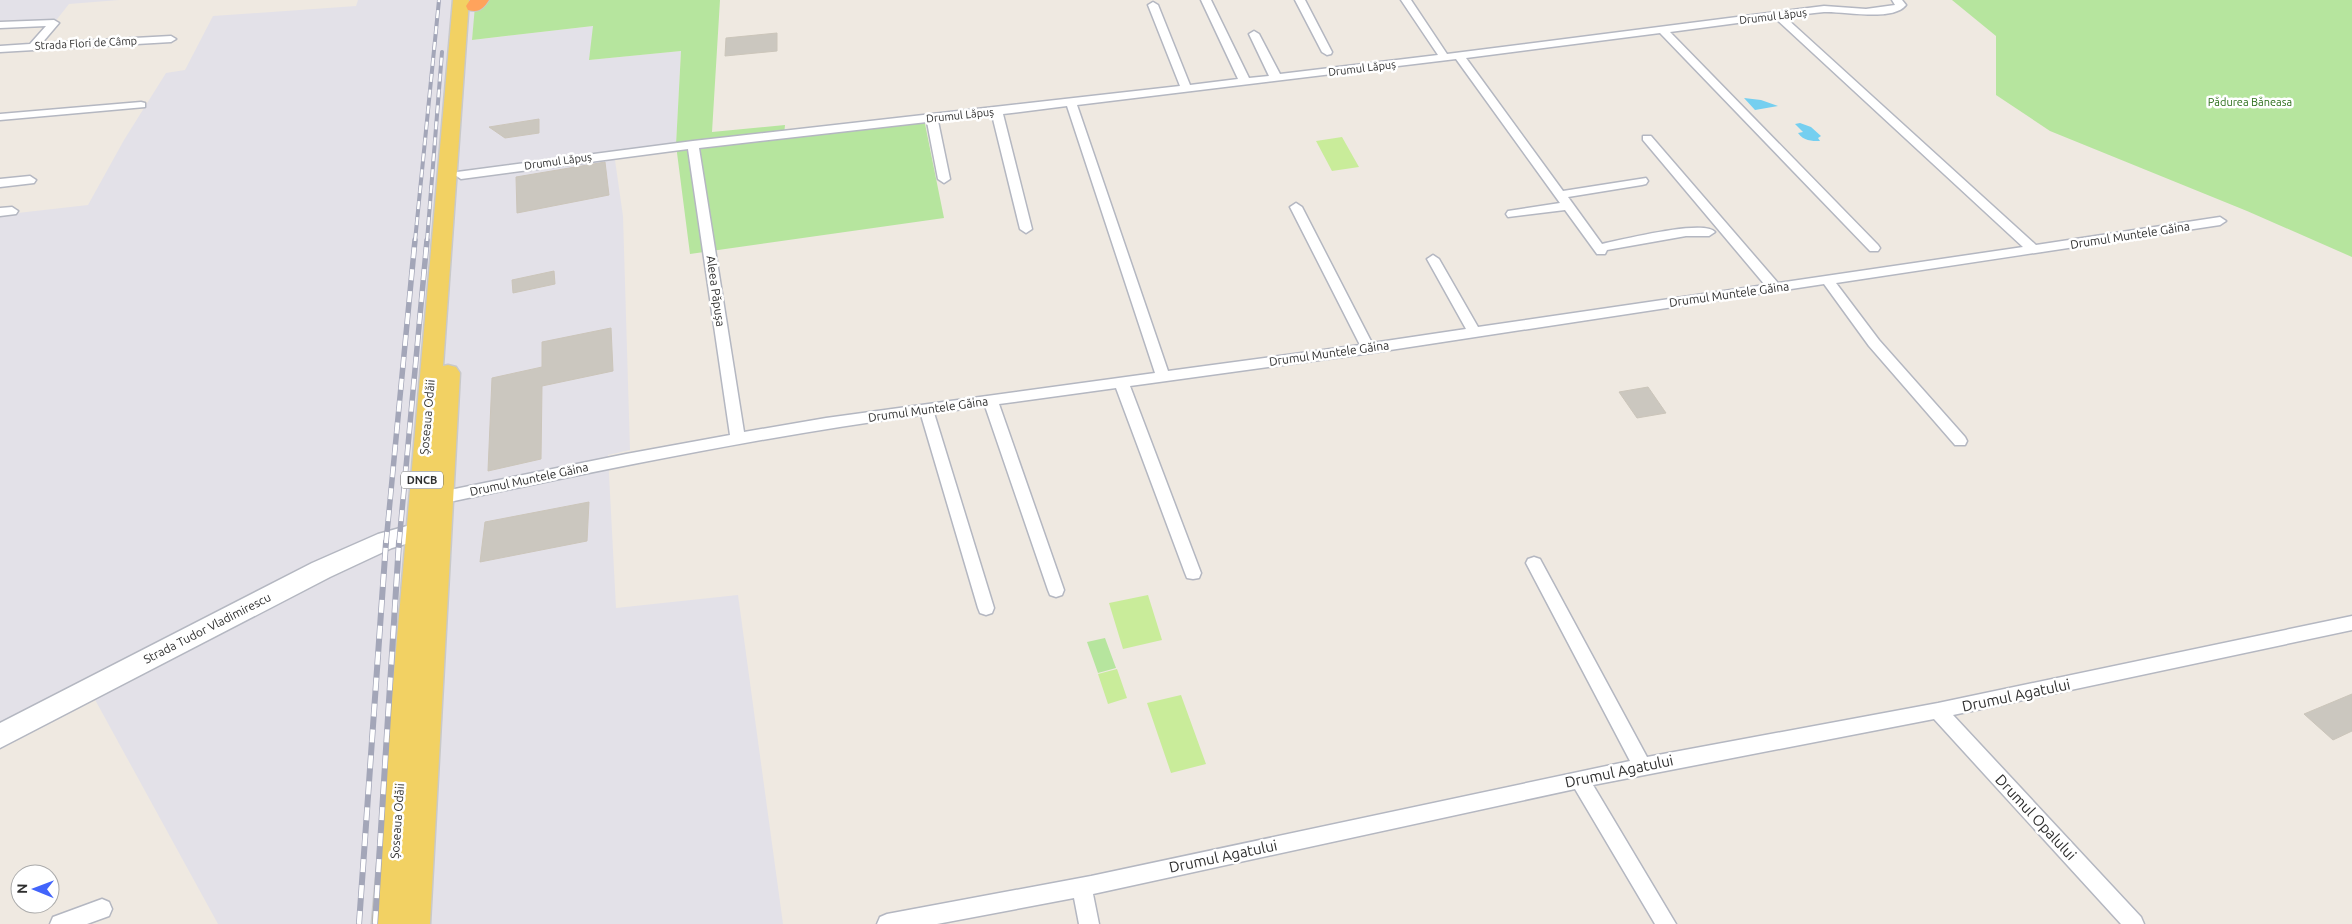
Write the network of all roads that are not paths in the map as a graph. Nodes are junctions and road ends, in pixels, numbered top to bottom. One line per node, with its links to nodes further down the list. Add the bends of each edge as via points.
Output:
1 (1206, 0): 18 (street)
2 (1300, 0): 14 (street)
3 (1406, 0): 16 (street)
4 (1897, 0): 7 (street, Drumul Lăpuș, via 1901,5 1898,8 1866,12 1840,8)
5 (473, 2): 27 (main road, Șoseaua Odăii / DNCB); 53 (main road, Șoseaua Odăii / DNCB)
6 (1153, 5): 19 (street)
7 (1777, 15): 9 (street, Drumul Lăpuș); 40 (street)
8 (0, 25): 12 (street, via 54,23)
9 (1663, 30): 15 (street, Drumul Lăpuș); 39 (street)
10 (1254, 34): 17 (street)
11 (172, 39): 12 (street, Strada Flori de Câmp)
12 (34, 46): 13 (street, Strada Flori de Câmp)
13 (0, 49)
14 (1327, 52)
15 (1459, 56): 16 (street, Drumul Lăpuș); 32 (street)
16 (1445, 58): 17 (street, Drumul Lăpuș)
17 (1276, 78): 18 (street, Drumul Lăpuș)
18 (1245, 82): 19 (street, Drumul Lăpuș)
19 (1186, 89): 20 (street, Drumul Lăpuș)
20 (1070, 103): 22 (street, Drumul Lăpuș); 46 (street)
21 (141, 105): 23 (street)
22 (997, 111): 24 (street, Drumul Lăpuș); 37 (street)
23 (0, 116)
24 (932, 119): 26 (street, Drumul Lăpuș); 28 (street)
25 (1647, 138): 43 (street)
26 (694, 144): 27 (street, Drumul Lăpuș); 50 (street, Aleea Păpușa)
27 (461, 175): 52 (main road, Șoseaua Odăii / DNCB)
28 (944, 179)
29 (30, 180): 31 (street)
30 (1642, 181): 32 (street)
31 (0, 182)
32 (1560, 195): 34 (street)
33 (1296, 206): 45 (street)
34 (1568, 206): 35 (street); 38 (street, via 1600,250 1686,232)
35 (1512, 214)
36 (2220, 221): 40 (street, Drumul Muntele Găina)
37 (1026, 228)
38 (1708, 232)
39 (1874, 248)
40 (2033, 249): 42 (street, Drumul Muntele Găina)
41 (1433, 259): 44 (street)
42 (1826, 280): 43 (street, Drumul Muntele Găina); 51 (street, via 1874,343)
43 (1774, 288): 44 (street, Drumul Muntele Găina)
44 (1474, 332): 45 (street, Drumul Muntele Găina)
45 (1368, 348): 46 (street, Drumul Muntele Găina)
46 (1163, 376): 47 (street, Drumul Muntele Găina)
47 (1121, 381): 48 (street, Drumul Muntele Găina); 55 (street)
48 (990, 400): 49 (street, Drumul Muntele Găina); 56 (street)
49 (926, 409): 50 (street, Drumul Muntele Găina); 57 (street)
50 (738, 439): 52 (street, Drumul Muntele Găina)
51 (1960, 441)
52 (440, 498): 67 (main road, Șoseaua Odăii / DNCB)
53 (418, 532): 60 (street, Strada Tudor Vladimirescu, via 386,540 321,570); 66 (main road, Șoseaua Odăii / DNCB)
54 (1534, 562): 61 (street)
55 (1193, 573)
56 (1056, 590)
57 (986, 608)
58 (2352, 623): 59 (street, Drumul Agatului)
59 (1938, 711): 61 (street, Drumul Agatului); 71 (street, Drumul Opalului)
60 (0, 736)
61 (1642, 766): 62 (street, Drumul Agatului)
62 (1579, 779): 63 (street, Drumul Agatului); 70 (street)
63 (1082, 886): 68 (street, Drumul Agatului); 69 (street)
64 (102, 909): 65 (street)
65 (60, 924)
66 (389, 924)
67 (413, 924)
68 (887, 924)
69 (1089, 924)
70 (1666, 924)
71 (2134, 924)

